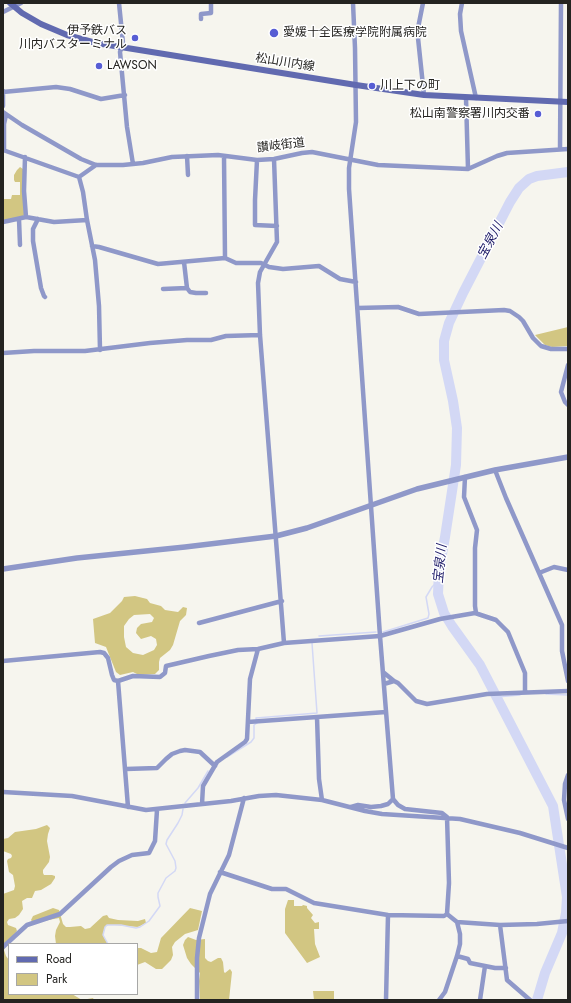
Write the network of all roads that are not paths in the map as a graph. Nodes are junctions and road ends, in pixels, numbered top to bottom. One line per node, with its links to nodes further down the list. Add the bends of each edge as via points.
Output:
1 (21, 3): 8 (street)
2 (119, 3): 11 (street)
3 (211, 3): 10 (street, via 212,14 201,14)
4 (353, 3): 12 (street)
5 (423, 3): 15 (street, via 418,38)
6 (462, 3): 17 (street, via 461,30)
7 (560, 3): 18 (street)
8 (12, 5): 9 (street); 11 (main road, 松山川内線, via 36,21 66,35)
9 (3, 12)
10 (202, 19)
11 (122, 47): 12 (main road, 松山川内線); 14 (street, via 120,52)
12 (356, 86): 15 (main road, 松山川内線); 30 (street, via 356,122)
13 (3, 91): 14 (street, via 56,87 101,99); 20 (street)
14 (125, 95): 31 (street)
15 (424, 95): 16 (main road, 松山川内線)
16 (466, 98): 17 (main road, 松山川内線); 33 (street)
17 (476, 98): 18 (main road, 松山川内線)
18 (560, 102): 19 (main road, 松山川内線); 22 (street)
19 (568, 102)
20 (3, 106)
21 (5, 113): 24 (street); 32 (street, via 81,159)
22 (560, 149): 23 (street, 讃岐街道); 33 (street, 讃岐街道, via 497,156)
23 (568, 149)
24 (3, 150): 27 (street)
25 (187, 156): 26 (street, 讃岐街道); 31 (street, 讃岐街道); 34 (street)
26 (224, 156): 29 (street, 讃岐街道); 44 (street)
27 (25, 157): 35 (street); 36 (street)
28 (274, 159): 29 (street, 讃岐街道); 30 (street, 讃岐街道, via 312,152); 41 (street)
29 (258, 160): 41 (street, via 256,225)
30 (351, 160): 33 (street, 讃岐街道, via 378,165); 47 (street, via 349,189)
31 (133, 164): 32 (street, 讃岐街道)
32 (96, 165): 35 (street)
33 (468, 169)
34 (188, 175)
35 (79, 177): 39 (street)
36 (26, 217): 37 (street); 38 (street)
37 (19, 219): 40 (street); 42 (street)
38 (38, 219): 39 (street, via 54,222); 51 (street, via 33,229 33,241 41,288)
39 (87, 220): 43 (street)
40 (3, 222)
41 (277, 226): 46 (street, via 277,242)
42 (20, 245)
43 (92, 246): 45 (street, via 158,264); 55 (street, via 99,306)
44 (225, 258): 45 (street); 46 (street, via 236,263)
45 (184, 262): 48 (street)
46 (264, 265): 47 (street, via 283,269 319,266 340,279); 53 (street, via 258,277)
47 (356, 282): 52 (street)
48 (187, 288): 49 (street); 50 (street, via 196,293)
49 (163, 289)
50 (206, 293)
51 (45, 297)
52 (358, 308): 54 (street, via 398,307 419,314 510,311 519,317 532,338 541,346 551,349); 62 (street)
53 (260, 335): 55 (street, via 150,343); 63 (street)
54 (568, 348)
55 (100, 350): 56 (street)
56 (3, 353)
57 (568, 365): 58 (street, via 561,392)
58 (568, 406)
59 (568, 457): 60 (street)
60 (496, 470): 61 (street); 66 (street)
61 (462, 477): 62 (street); 68 (street, via 464,497 477,538)
62 (371, 504): 63 (street, via 307,528); 70 (street)
63 (276, 536): 64 (street); 67 (street)
64 (3, 568)
65 (568, 570): 66 (street, via 554,567)
66 (539, 572): 77 (street, via 563,629 562,646)
67 (282, 601): 69 (street); 71 (street)
68 (476, 613): 70 (street, via 440,619); 80 (street, via 496,620 508,632 524,673)
69 (199, 622)
70 (380, 636): 71 (street); 74 (street)
71 (284, 643): 72 (street)
72 (258, 648): 75 (street, via 166,666 165,673 160,677 133,676); 83 (street, via 250,679)
73 (3, 661): 75 (street, via 100,652 106,655 114,680)
74 (383, 672): 76 (street); 78 (street)
75 (118, 681): 85 (street)
76 (394, 681): 78 (street); 80 (street, via 416,701 422,703 487,694)
77 (568, 681)
78 (384, 684): 81 (street)
79 (568, 691): 80 (street)
80 (525, 692)
81 (386, 712): 82 (street); 89 (street)
82 (317, 717): 83 (street); 90 (street)
83 (248, 722): 84 (street, via 245,742 220,759)
84 (215, 766): 85 (street, via 200,752 185,750 172,754 157,768); 91 (street, via 203,786)
85 (126, 769): 92 (street)
86 (568, 775): 96 (street, via 564,790)
87 (3, 792): 92 (street, via 72,796)
88 (244, 798): 90 (street, via 276,795); 91 (street); 98 (street, via 229,855)
89 (393, 799): 93 (street, via 381,806); 95 (street, via 405,808 442,813)
90 (322, 800): 93 (street)
91 (202, 804): 94 (street)
92 (128, 807): 94 (street)
93 (349, 807): 95 (street, via 382,814)
94 (157, 810): 104 (street, via 155,841 149,852 132,855 119,861 60,914 27,925)
95 (447, 817): 97 (street, via 520,833); 99 (street)
96 (568, 819)
97 (568, 848)
98 (220, 872): 100 (street, via 272,889 286,890 314,903); 108 (street, via 210,894 199,938)
99 (447, 914): 100 (street); 102 (street)
100 (388, 915): 109 (street)
101 (568, 921): 103 (street)
102 (457, 922): 103 (street); 105 (street, via 460,944)
103 (500, 925): 107 (street)
104 (3, 947)
105 (457, 956): 106 (street); 110 (street, via 445,992)
106 (485, 966): 107 (street); 111 (street)
107 (506, 968): 112 (street, via 509,981)
108 (197, 1000)
109 (386, 1000)
110 (439, 1000)
111 (480, 1000)
112 (530, 1000)

